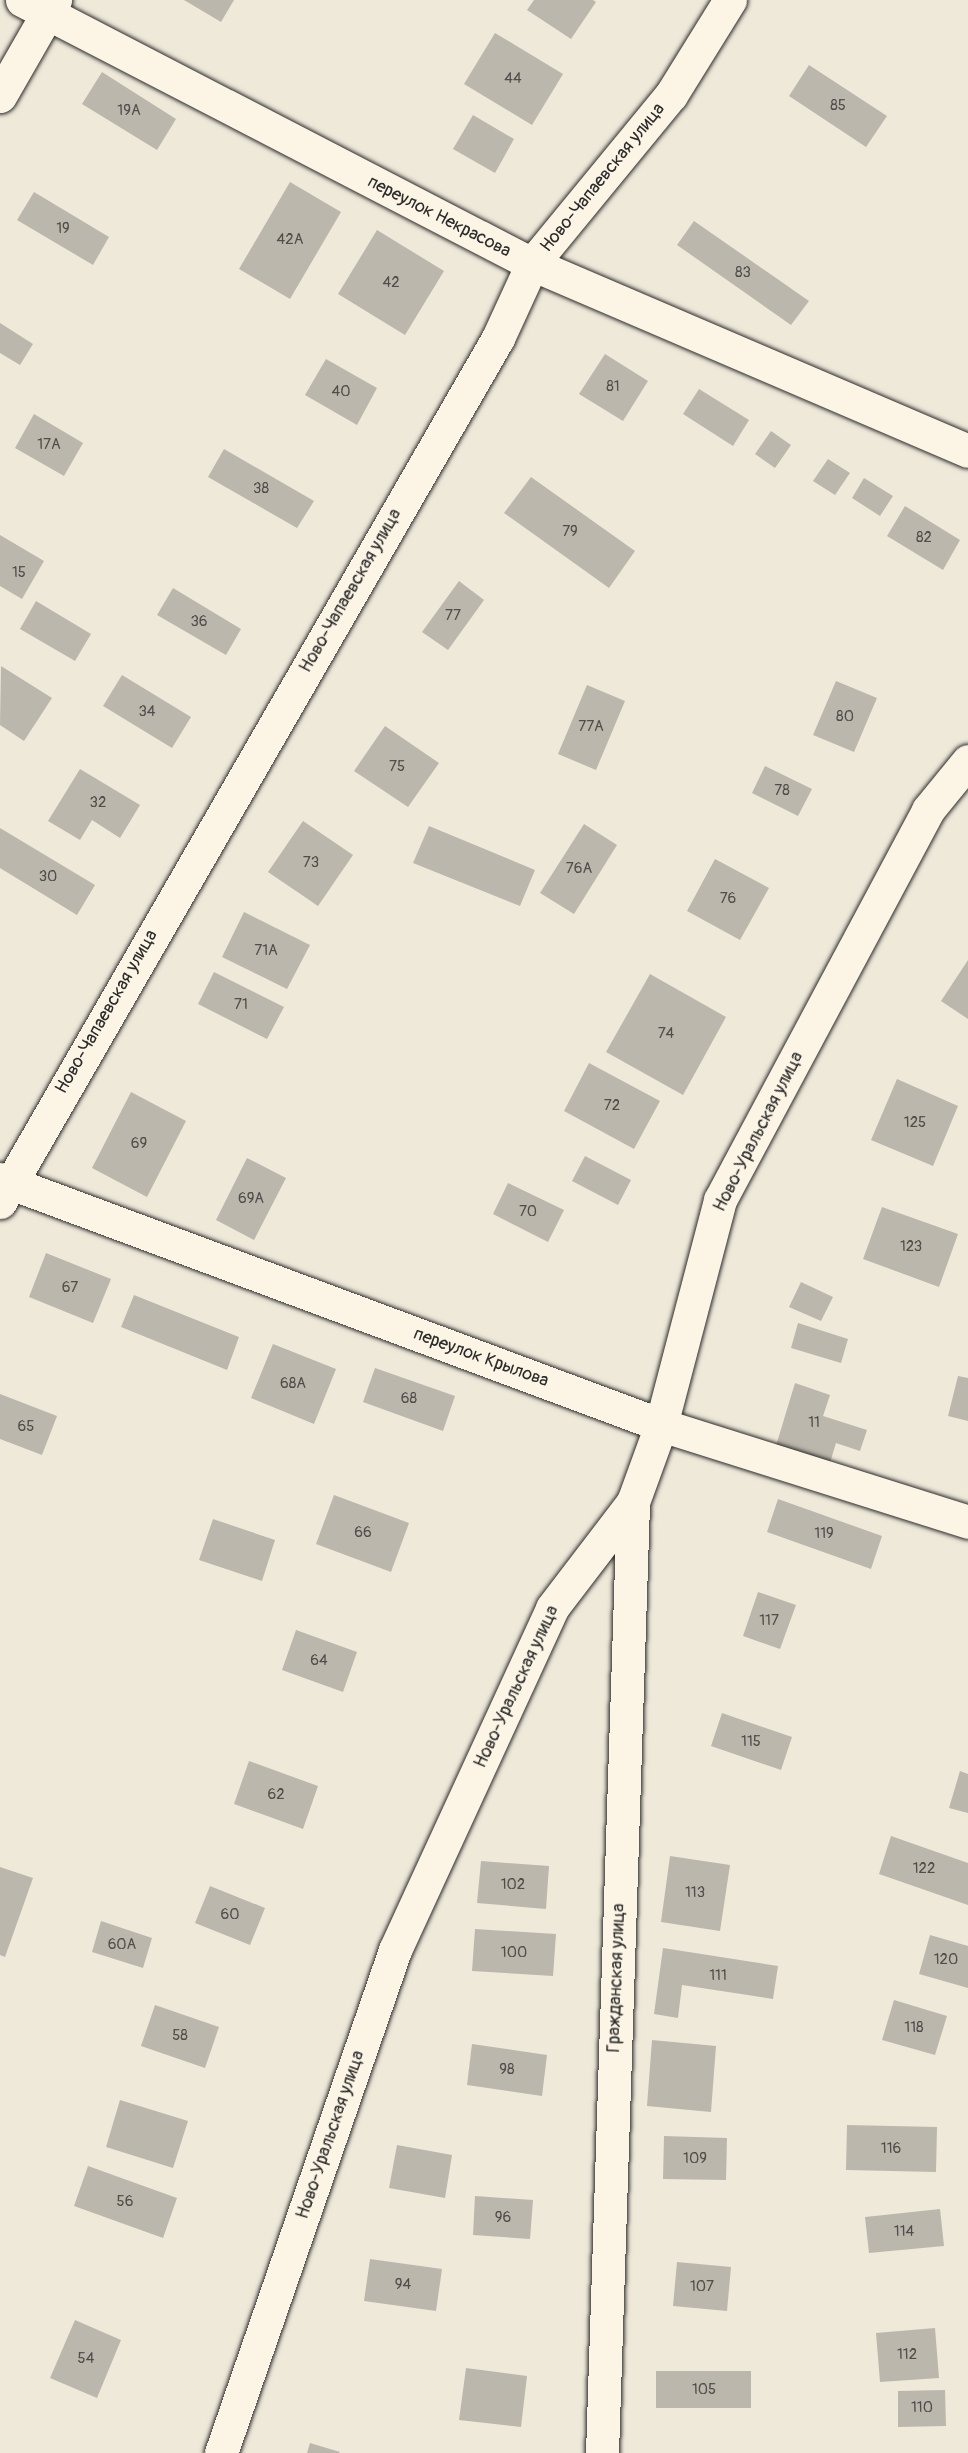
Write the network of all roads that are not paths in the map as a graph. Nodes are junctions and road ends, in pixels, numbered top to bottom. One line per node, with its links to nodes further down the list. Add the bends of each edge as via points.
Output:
1 (730, 0): 4 (street, Ново-Чапаевская улица, via 670,95)
2 (41, 5): 3 (street); 4 (street, переулок Некрасова)
3 (0, 96)
4 (532, 264): 5 (street, переулок Некрасова); 7 (street, Ново-Чапаевская улица, via 498,338)
5 (968, 452)
6 (968, 761): 8 (street, Ново-Уральская улица, via 928,810 720,1200)
7 (3, 1188): 8 (street, переулок Крылова)
8 (662, 1425): 9 (street, Ново-Уральская улица); 10 (street, переулок Крылова)
9 (633, 1503): 11 (street, Ново-Уральская улица, via 552,1608 395,1950); 12 (street, Гражданская улица)
10 (968, 1522)
11 (221, 2453)
12 (602, 2453)

